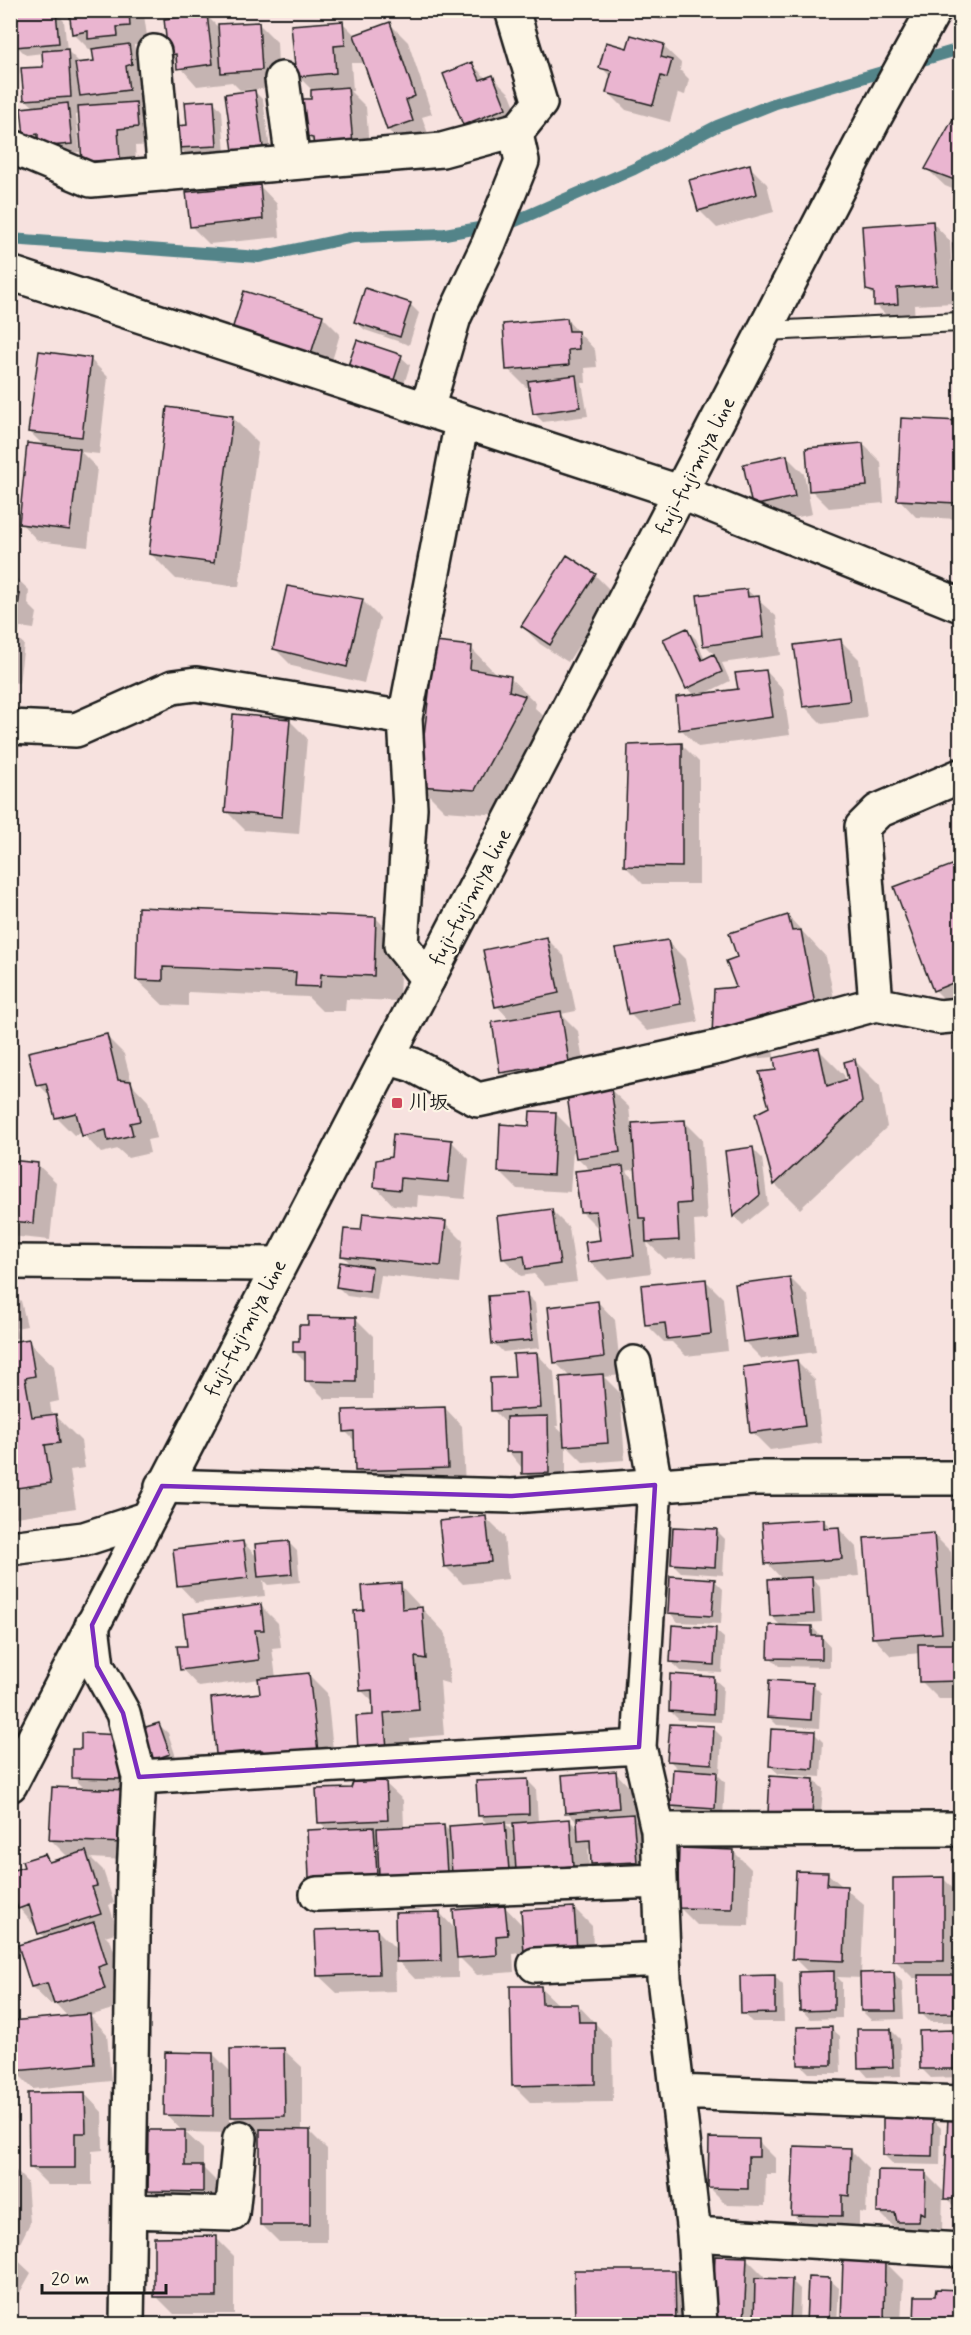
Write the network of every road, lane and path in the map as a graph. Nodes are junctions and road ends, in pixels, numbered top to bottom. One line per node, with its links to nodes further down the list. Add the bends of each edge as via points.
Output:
1 (512, 10): 5 (street, via 540,103)
2 (932, 15): 11 (street, fuji-fujimiya line)
3 (154, 52): 8 (street)
4 (282, 79): 7 (street)
5 (515, 130): 7 (street, via 442,150); 12 (street, via 522,161 454,317)
6 (10, 146): 8 (street, via 91,180)
7 (293, 162): 8 (street)
8 (165, 174)
9 (10, 273): 12 (street)
10 (960, 322): 11 (lane)
11 (765, 331): 14 (street, fuji-fujimiya line)
12 (427, 410): 13 (street)
13 (462, 421): 14 (street); 16 (street)
14 (682, 493): 15 (street); 19 (street, fuji-fujimiya line)
15 (960, 605)
16 (405, 718): 17 (street, via 196,684 173,687 76,730); 19 (street, via 411,808 401,945)
17 (10, 727)
18 (960, 776): 20 (street, via 878,811 862,827)
19 (428, 979): 22 (street, fuji-fujimiya line)
20 (876, 1004): 21 (street, via 939,1017); 22 (street, via 719,1047 478,1100 413,1065)
21 (960, 1015)
22 (389, 1058): 24 (street, fuji-fujimiya line)
23 (10, 1262): 24 (street)
24 (279, 1264): 28 (street, fuji-fujimiya line)
25 (634, 1363): 27 (street)
26 (960, 1478): 27 (street, via 755,1478)
27 (655, 1485): 28 (street, via 512,1496); 32 (street)
28 (162, 1486): 29 (street, fuji-fujimiya line)
29 (146, 1520): 30 (street, via 84,1539); 31 (street, fuji-fujimiya line)
30 (10, 1548)
31 (92, 1625): 33 (street, via 97,1666 123,1713); 34 (street, fuji-fujimiya line)
32 (639, 1747): 33 (street); 36 (street)
33 (139, 1777): 44 (street)
34 (11, 1782)
35 (960, 1828): 36 (street)
36 (657, 1830): 37 (street)
37 (660, 1881): 38 (street); 39 (street)
38 (317, 1894)
39 (663, 1959): 40 (street); 41 (street)
40 (535, 1965)
41 (677, 2092): 42 (street); 45 (street)
42 (960, 2103)
43 (240, 2138): 44 (street, via 232,2214)
44 (129, 2211): 47 (street)
45 (694, 2234): 46 (street); 48 (street)
46 (960, 2250)
47 (127, 2325)
48 (700, 2325)

